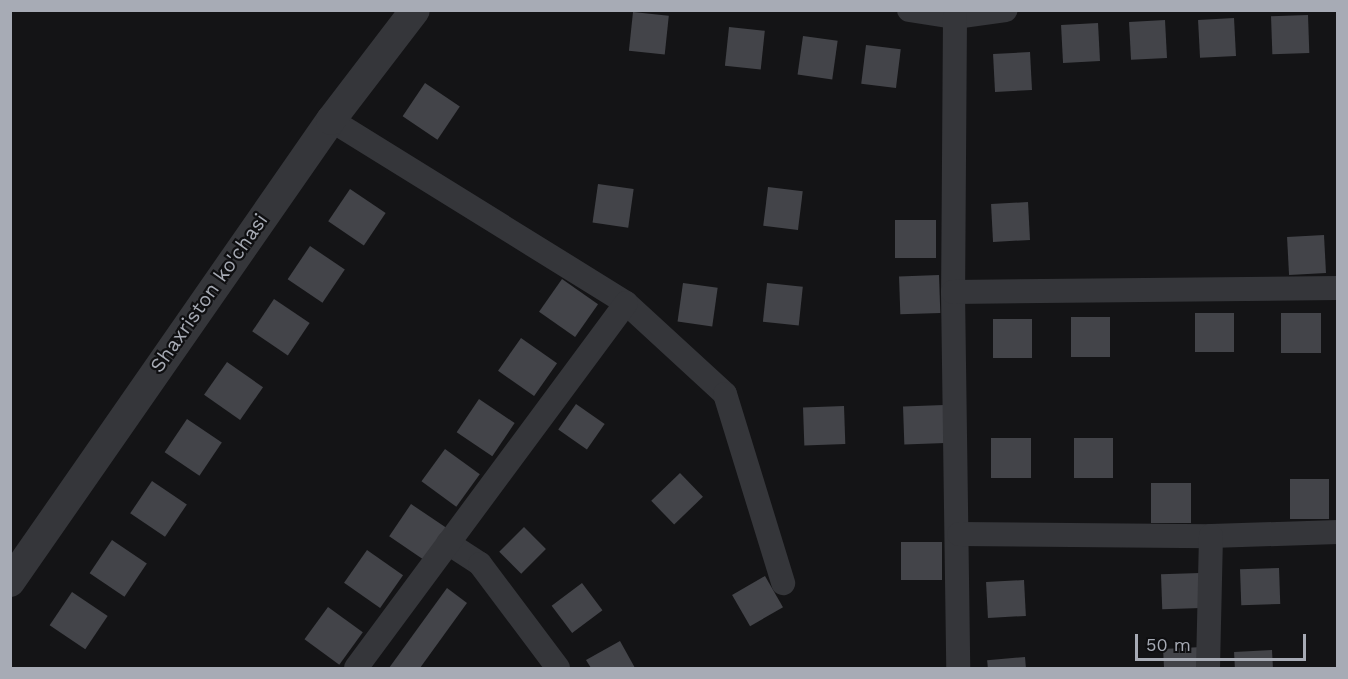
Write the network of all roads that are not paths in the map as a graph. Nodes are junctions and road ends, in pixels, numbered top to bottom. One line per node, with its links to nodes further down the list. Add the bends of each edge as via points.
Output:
1 (415, 10): 5 (street, Shaxriston ko'chasi)
2 (909, 10): 4 (street)
3 (1006, 10): 4 (street)
4 (955, 17): 7 (street)
5 (332, 120): 8 (street); 13 (street, Shaxriston ko'chasi)
6 (1338, 288): 7 (street)
7 (953, 292): 10 (street)
8 (626, 303): 12 (street); 14 (street, via 725,394)
9 (1338, 532): 11 (street)
10 (958, 534): 11 (street); 17 (street)
11 (1211, 536): 18 (street)
12 (448, 543): 15 (street); 16 (street, via 480,564)
13 (10, 582)
14 (783, 583)
15 (356, 669)
16 (558, 669)
17 (958, 669)
18 (1208, 669)

